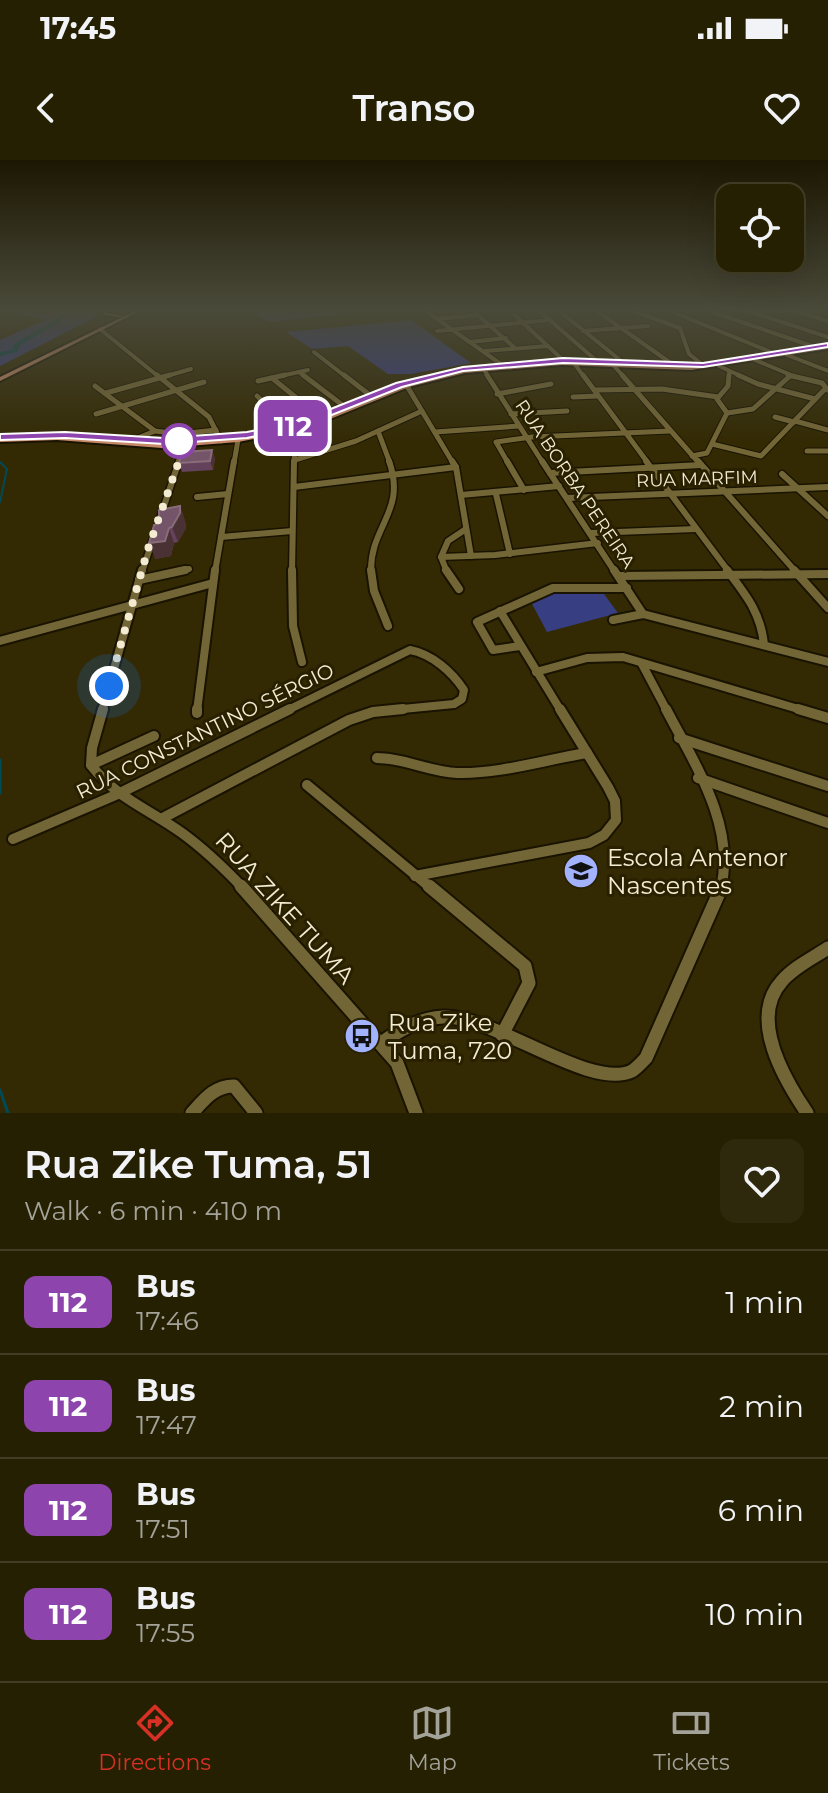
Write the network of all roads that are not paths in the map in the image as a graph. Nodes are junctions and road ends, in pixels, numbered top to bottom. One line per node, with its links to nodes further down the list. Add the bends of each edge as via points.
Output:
1 (36, 353): 28 (main road)
2 (51, 353): 35 (main road)
3 (130, 353): 33 (street)
4 (316, 353): 50 (street)
5 (488, 353): 22 (street)
6 (556, 353): 14 (street)
7 (588, 353): 17 (street)
8 (612, 353): 19 (street)
9 (657, 353): 23 (street)
10 (689, 353): 21 (street)
11 (795, 353): 13 (main road)
12 (776, 354): 16 (main road)
13 (787, 355): 15 (main road); 30 (street)
14 (563, 360): 17 (main road); 22 (main road)
15 (755, 360): 16 (main road); 32 (street)
16 (739, 361): 21 (main road); 24 (main road)
17 (598, 362): 19 (main road)
18 (574, 363): 20 (main road); 22 (main road); 51 (street)
19 (625, 364): 23 (main road)
20 (613, 365): 24 (main road); 41 (street)
21 (703, 365): 23 (main road)
22 (503, 366): 26 (main road); 50 (main road, via 428,376)
23 (675, 366)
24 (719, 366): 29 (street)
25 (191, 369): 33 (street)
26 (484, 369): 40 (main road); 48 (street, RUA BORBA PEREIRA)
27 (308, 370): 31 (street)
28 (0, 371)
29 (729, 371): 42 (street); 52 (street, via 729,385)
30 (828, 371)
31 (299, 372): 34 (street); 56 (street)
32 (790, 376): 42 (street); 43 (street, via 817,381)
33 (160, 378): 44 (street); 46 (street)
34 (272, 378): 36 (street); 62 (street)
35 (0, 379)
36 (258, 381)
37 (204, 382): 44 (street)
38 (551, 384): 48 (street)
39 (95, 386): 46 (street)
40 (407, 386): 45 (main road); 47 (street)
41 (634, 389): 51 (street); 52 (street); 72 (street)
42 (775, 389): 53 (street); 59 (street, via 751,410)
43 (826, 389): 53 (street)
44 (174, 390): 55 (street); 68 (street, via 209,417)
45 (397, 390): 47 (street); 67 (main road)
46 (106, 393): 55 (street)
47 (412, 394): 57 (street)
48 (497, 394): 61 (street, RUA BORBA PEREIRA)
49 (257, 396): 66 (street)
50 (371, 396): 56 (main road)
51 (598, 396): 54 (street); 74 (street)
52 (718, 397): 59 (street)
53 (815, 399): 64 (street)
54 (575, 400)
55 (122, 406): 60 (street); 70 (street)
56 (345, 407): 62 (main road)
57 (422, 411): 71 (street); 73 (street)
58 (567, 411): 61 (street)
59 (727, 413): 81 (street)
60 (96, 414)
61 (511, 414): 65 (street, RUA BORBA PEREIRA)
62 (320, 417): 66 (main road)
63 (775, 417): 64 (street)
64 (794, 421): 69 (street); 81 (street, via 759,457)
65 (519, 426): 73 (street); 75 (street, RUA BORBA PEREIRA)
66 (290, 427): 78 (main road)
67 (306, 427): 79 (main road); 85 (street, via 295,445)
68 (216, 430): 70 (street); 78 (street)
69 (828, 430)
70 (155, 431): 77 (street)
71 (378, 431): 85 (street); 90 (street)
72 (670, 431): 74 (street); 84 (street)
73 (435, 432): 87 (street)
74 (624, 433): 75 (street); 88 (street)
75 (526, 438): 89 (street, RUA BORBA PEREIRA); 96 (street, via 496,443)
76 (0, 439): 77 (main road, via 65,435); 80 (main road)
77 (133, 440): 80 (main road)
78 (220, 440): 79 (main road); 80 (main road)
79 (238, 440): 98 (street)
80 (185, 443): 119 (street)
81 (712, 444): 84 (street, via 707,453)
82 (807, 451): 83 (street)
83 (828, 451)
84 (692, 456): 86 (street)
85 (295, 460): 93 (street)
86 (701, 465): 88 (street); 97 (street)
87 (456, 467): 90 (street); 101 (street)
88 (649, 468): 89 (street); 100 (street)
89 (550, 473): 92 (street, RUA BORBA PEREIRA)
90 (394, 474): 93 (street); 128 (street, via 394,504 369,566)
91 (782, 474): 95 (street)
92 (559, 486): 96 (street); 103 (street, RUA BORBA PEREIRA)
93 (294, 487): 107 (street)
94 (828, 487): 95 (street, RUA MARFIM)
95 (799, 489): 97 (street, RUA MARFIM); 104 (street)
96 (524, 490): 99 (street)
97 (726, 492): 100 (street, RUA MARFIM); 115 (street)
98 (228, 494): 102 (street); 109 (street)
99 (496, 494): 101 (street); 111 (street)
100 (669, 494): 103 (street, RUA MARFIM); 106 (street)
101 (461, 495): 105 (street)
102 (197, 497)
103 (567, 498): 108 (street, RUA BORBA PEREIRA)
104 (828, 516)
105 (466, 529): 112 (street); 113 (street, via 448,541)
106 (696, 529): 108 (street); 116 (street)
107 (292, 531): 109 (street); 132 (street, via 293,626)
108 (591, 533): 110 (street, RUA BORBA PEREIRA)
109 (221, 537): 120 (street)
110 (598, 543): 111 (street); 118 (street, RUA BORBA PEREIRA)
111 (510, 554): 112 (street)
112 (471, 556): 113 (street)
113 (441, 557): 122 (street)
114 (189, 569): 119 (street)
115 (798, 573): 116 (street); 117 (street); 124 (street)
116 (730, 574): 118 (street); 130 (street, via 759,614)
117 (828, 574)
118 (619, 576): 121 (street, RUA BORBA PEREIRA)
119 (139, 580): 123 (street)
120 (213, 583): 123 (street); 136 (street)
121 (627, 588): 125 (street, via 553,588); 126 (street, RUA BORBA PEREIRA)
122 (459, 589)
123 (131, 605): 129 (street); 142 (street)
124 (828, 608)
125 (500, 611): 131 (street); 131 (street, via 477,624 493,650)
126 (643, 614): 127 (street); 130 (street)
127 (613, 620)
128 (388, 626)
129 (0, 641)
130 (764, 645): 133 (street)
131 (520, 646): 135 (street)
132 (302, 662)
133 (828, 662)
134 (642, 664): 135 (street, via 601,656); 137 (street); 139 (street)
135 (536, 672): 140 (street)
136 (197, 713)
137 (828, 718)
138 (154, 736): 142 (street)
139 (679, 738): 143 (street); 145 (street)
140 (587, 753): 141 (street, via 465,773 405,758); 150 (street, via 615,801 616,820 604,835 589,843)
141 (377, 758)
142 (91, 765): 146 (street, RUA ZIKE TUMA)
143 (698, 778): 148 (street); 152 (street, via 726,850 725,874 646,1058 631,1072 613,1074)
144 (307, 785): 150 (street)
145 (828, 786)
146 (118, 794): 147 (street, RUA ZIKE TUMA); 147 (street, RUA CONSTANTINO SÉRGIO, via 410,650 419,651 464,690 454,704 373,712 349,720); 149 (street, RUA CONSTANTINO SÉRGIO)
147 (161, 819): 153 (street, RUA ZIKE TUMA, via 224,867)
148 (828, 823)
149 (13, 839)
150 (415, 876): 152 (street, via 525,966 529,983)
151 (828, 948): 157 (street, via 781,982 769,1000 768,1025 779,1061)
152 (502, 1035): 153 (street, via 448,1017 405,1026)
153 (381, 1043): 156 (street, RUA ZIKE TUMA, via 397,1063)
154 (192, 1113): 155 (street, via 225,1085 234,1086)
155 (256, 1113)
156 (416, 1113)
157 (807, 1113)

